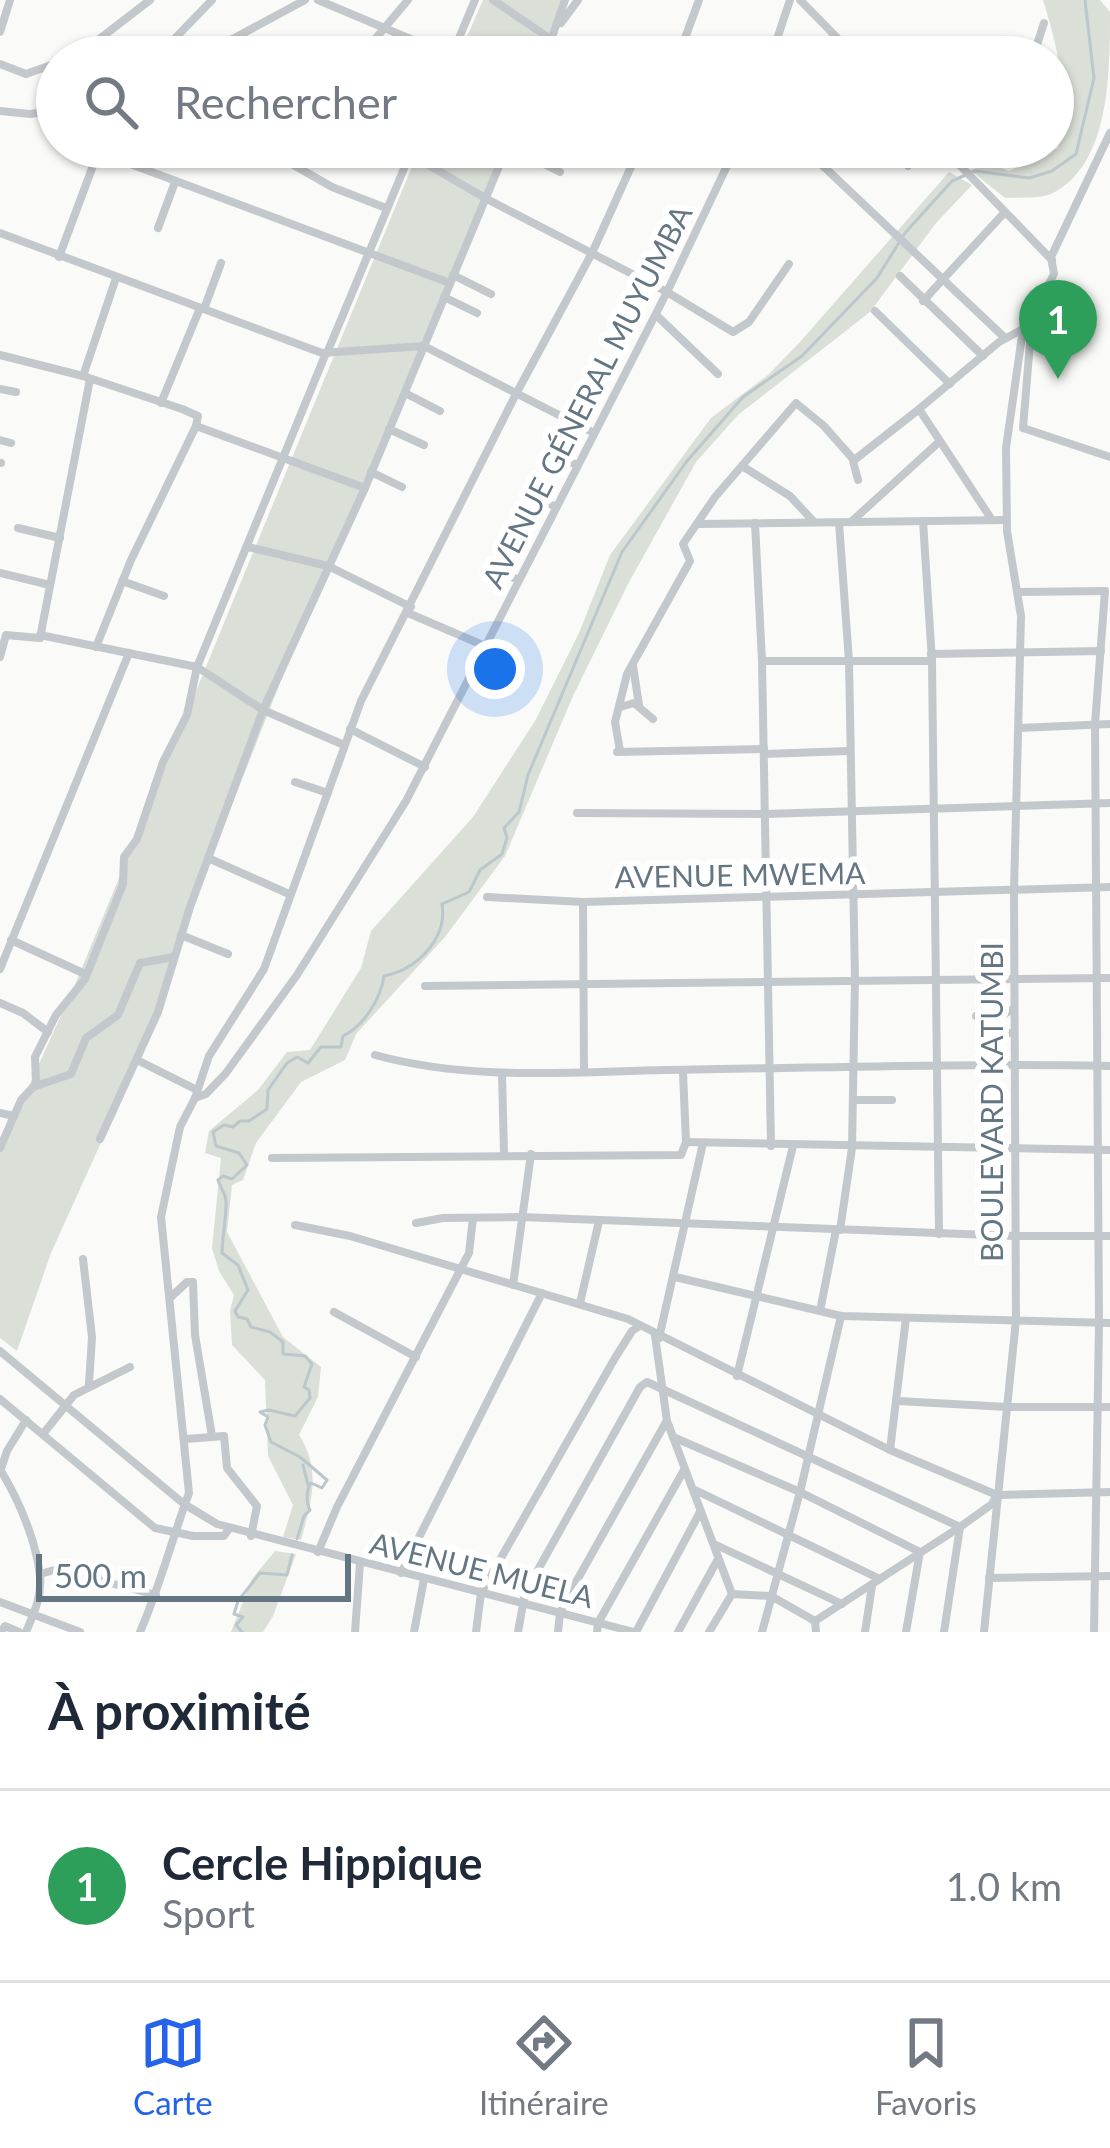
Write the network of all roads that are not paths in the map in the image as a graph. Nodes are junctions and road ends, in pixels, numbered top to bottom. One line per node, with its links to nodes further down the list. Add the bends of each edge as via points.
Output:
1 (10, 0): 18 (street)
2 (150, 0): 19 (street)
3 (212, 0): 20 (street)
4 (305, 0): 21 (street)
5 (318, 0): 14 (street)
6 (408, 0): 17 (street)
7 (476, 0): 24 (street)
8 (493, 0): 25 (street)
9 (565, 0): 16 (street)
10 (578, 0): 16 (street)
11 (699, 0): 27 (street)
12 (790, 0): 28 (street)
13 (800, 0): 29 (street)
14 (340, 4): 17 (street)
15 (1044, 22): 30 (street)
16 (557, 29): 26 (street)
17 (384, 30): 22 (street); 23 (street)
18 (0, 32)
19 (103, 36)
20 (177, 36)
21 (238, 36)
22 (378, 36)
23 (399, 36)
24 (460, 36)
25 (546, 36)
26 (554, 36)
27 (686, 36)
28 (778, 36)
29 (835, 36)
30 (1040, 36)
31 (0, 64): 32 (street)
32 (36, 70)
33 (0, 111): 34 (street)
34 (36, 113)
35 (1110, 134): 56 (street)
36 (92, 168): 57 (street)
37 (142, 168): 48 (street)
38 (299, 168): 50 (street)
39 (404, 168): 50 (street)
40 (438, 168): 49 (street)
41 (499, 168): 49 (street)
42 (552, 168): 47 (street)
43 (630, 168): 55 (street)
44 (726, 168): 64 (street, AVENUE GÉNERAL MUYUMBA)
45 (826, 168): 62 (street)
46 (963, 168): 51 (street)
47 (560, 172)
48 (175, 182): 52 (street); 54 (street)
49 (485, 198): 55 (street); 63 (street)
50 (386, 208): 54 (street)
51 (1005, 212): 56 (street); 62 (street)
52 (158, 227)
53 (0, 233): 57 (street)
54 (367, 253): 63 (street); 76 (street)
55 (592, 253): 64 (street); 85 (street)
56 (1050, 255): 72 (street, via 1054,274)
57 (59, 257): 61 (street)
58 (221, 263): 68 (street)
59 (789, 264): 64 (street, via 736,332)
60 (900, 276): 67 (street)
61 (116, 278): 68 (street); 80 (street)
62 (944, 278): 67 (street); 74 (street)
63 (452, 279): 65 (street); 66 (street)
64 (667, 292): 71 (street, AVENUE GÉNERAL MUYUMBA)
65 (491, 293)
66 (444, 297): 70 (street); 75 (street)
67 (923, 301): 78 (street)
68 (202, 308): 76 (street); 86 (street)
69 (875, 310): 81 (street)
70 (477, 313)
71 (656, 315): 79 (street); 91 (street, AVENUE GÉNERAL MUYUMBA)
72 (1032, 316): 73 (street, BOULEVARD KATUMBI); 97 (street, via 1023,428)
73 (1025, 329): 74 (street); 109 (street, BOULEVARD KATUMBI, via 1007,435)
74 (1005, 338): 78 (street)
75 (424, 346): 76 (street); 84 (street); 85 (street)
76 (327, 353): 98 (street)
77 (0, 356): 80 (street)
78 (983, 356): 81 (street)
79 (718, 374)
80 (87, 378): 86 (street); 117 (street)
81 (950, 384): 87 (street)
82 (0, 389): 83 (street)
83 (16, 392)
84 (405, 393): 88 (street); 90 (street)
85 (516, 394): 91 (street); 128 (street)
86 (161, 403): 89 (street, via 197,415)
87 (919, 409): 93 (street); 99 (street)
88 (440, 411)
89 (196, 426): 98 (street); 123 (street)
90 (389, 429): 95 (street); 102 (street)
91 (594, 433): 100 (street, AVENUE GÉNERAL MUYUMBA)
92 (0, 440): 94 (street)
93 (939, 442): 108 (street); 113 (street)
94 (11, 443)
95 (424, 446)
96 (549, 453): 100 (street)
97 (1110, 457)
98 (285, 460): 105 (street); 118 (street)
99 (854, 460): 101 (street, via 796,403); 103 (street)
100 (577, 465): 107 (street, AVENUE GÉNERAL MUYUMBA)
101 (742, 466): 111 (street); 114 (street)
102 (371, 472): 104 (street); 105 (street)
103 (858, 480)
104 (402, 487)
105 (364, 488): 119 (street)
106 (535, 496): 107 (street)
107 (556, 507): 122 (street, AVENUE GÉNERAL MUYUMBA)
108 (992, 520): 109 (street); 110 (street)
109 (1006, 520): 125 (street, BOULEVARD KATUMBI)
110 (923, 521): 113 (street); 136 (street)
111 (815, 523): 112 (street); 115 (street)
112 (838, 523): 113 (street); 138 (street)
113 (850, 523)
114 (695, 524): 115 (street); 139 (street, via 682,546 690,561)
115 (755, 524): 137 (street)
116 (18, 528): 117 (street)
117 (60, 538): 124 (street)
118 (248, 547): 119 (street); 140 (street)
119 (328, 566): 128 (street); 143 (street)
120 (488, 567): 122 (street)
121 (0, 573): 124 (street)
122 (519, 580): 130 (street, AVENUE GÉNERAL MUYUMBA)
123 (122, 581): 127 (street); 131 (street)
124 (50, 585): 129 (street)
125 (1019, 592): 126 (street); 132 (street, BOULEVARD KATUMBI)
126 (1107, 594): 133 (street)
127 (164, 596)
128 (409, 610): 130 (street); 148 (street)
129 (37, 638): 131 (street); 135 (street, via 6,635)
130 (485, 646): 152 (street, AVENUE GÉNERAL MUYUMBA)
131 (96, 647): 134 (street)
132 (1021, 651): 133 (street); 136 (street); 147 (street, BOULEVARD KATUMBI)
133 (1101, 651): 145 (street)
134 (129, 652): 140 (street); 173 (street)
135 (0, 657)
136 (932, 658): 138 (street); 158 (street)
137 (762, 661): 138 (street); 150 (street)
138 (849, 661): 151 (street)
139 (632, 666): 141 (street); 142 (street)
140 (197, 667): 143 (street); 177 (street, via 187,715 124,857 124,884)
141 (638, 705): 142 (street); 144 (street)
142 (619, 708): 150 (street, via 618,752)
143 (263, 710): 149 (street); 162 (street)
144 (653, 719)
145 (1095, 724): 146 (street); 147 (street); 155 (street)
146 (1110, 724)
147 (1019, 728): 157 (street, BOULEVARD KATUMBI)
148 (350, 729): 149 (street); 152 (street)
149 (344, 745): 154 (street)
150 (764, 752): 151 (street); 161 (street)
151 (849, 752): 159 (street)
152 (425, 767): 204 (street, AVENUE GÉNERAL MUYUMBA, via 298,976 224,1075 204,1095)
153 (295, 782): 154 (street)
154 (328, 793): 167 (street)
155 (1095, 803): 156 (street); 157 (street); 163 (street)
156 (1110, 803)
157 (1016, 804): 158 (street); 165 (street, BOULEVARD KATUMBI)
158 (933, 809): 159 (street); 166 (street)
159 (849, 812): 161 (street); 168 (street)
160 (577, 813): 161 (street)
161 (766, 814): 170 (street)
162 (208, 858): 167 (street); 172 (street)
163 (1096, 887): 164 (street, AVENUE MWEMA); 165 (street, AVENUE MWEMA); 178 (street)
164 (1110, 887)
165 (1014, 890): 166 (street, AVENUE MWEMA); 182 (street, BOULEVARD KATUMBI)
166 (935, 893): 168 (street, AVENUE MWEMA); 181 (street)
167 (289, 894): 204 (street, via 264,969)
168 (852, 896): 170 (street, AVENUE MWEMA); 180 (street)
169 (487, 897): 171 (street)
170 (768, 898): 171 (street, AVENUE MWEMA); 183 (street)
171 (583, 902): 185 (street, AVENUE MWEMA)
172 (181, 935): 174 (street); 175 (street)
173 (11, 940): 176 (street); 177 (street)
174 (228, 954)
175 (174, 957): 193 (street); 203 (street, via 140,963 118,1015 86,1038 70,1074)
176 (0, 969)
177 (85, 974): 189 (street)
178 (1097, 977): 179 (street); 182 (street); 197 (street)
179 (1110, 977)
180 (855, 978): 181 (street); 183 (street); 195 (street)
181 (937, 979): 182 (street); 196 (street)
182 (1014, 979): 187 (street, BOULEVARD KATUMBI)
183 (770, 983): 185 (street); 199 (street)
184 (425, 986): 185 (street)
185 (582, 986): 200 (street, AVENUE MWEMA)
186 (0, 1004): 189 (street)
187 (1013, 1009): 188 (street); 191 (street, BOULEVARD KATUMBI)
188 (976, 1016)
189 (48, 1032): 203 (street, via 35,1058)
190 (984, 1033): 191 (street)
191 (1014, 1033): 194 (street, BOULEVARD KATUMBI)
192 (375, 1055): 201 (street)
193 (137, 1060): 204 (street); 209 (street)
194 (1013, 1063): 196 (street); 197 (street); 217 (street, BOULEVARD KATUMBI)
195 (854, 1064): 196 (street); 199 (street); 205 (street)
196 (939, 1064): 216 (street)
197 (1097, 1066): 198 (street); 218 (street)
198 (1110, 1066)
199 (770, 1067): 202 (street); 212 (street)
200 (584, 1070): 201 (street); 202 (street)
201 (502, 1073): 220 (street)
202 (683, 1073): 210 (street)
203 (34, 1086): 208 (street)
204 (195, 1093): 241 (street, AVENUE GÉNERAL MUYUMBA, via 161,1217)
205 (853, 1100): 206 (street); 215 (street)
206 (892, 1100)
207 (0, 1113): 208 (street)
208 (14, 1116): 214 (street)
209 (100, 1139)
210 (686, 1142): 211 (street); 221 (street, via 677,1155)
211 (703, 1143): 212 (street); 227 (street)
212 (771, 1146): 213 (street)
213 (793, 1146): 215 (street); 229 (street)
214 (0, 1148)
215 (852, 1148): 216 (street); 230 (street)
216 (939, 1148): 217 (street); 231 (street)
217 (1014, 1148): 218 (street); 233 (street, BOULEVARD KATUMBI)
218 (1096, 1150): 219 (street); 232 (street)
219 (1110, 1150)
220 (504, 1154): 221 (street); 222 (street)
221 (531, 1154): 223 (street)
222 (272, 1158)
223 (521, 1217): 224 (street); 225 (street); 238 (street)
224 (473, 1218): 226 (street); 236 (street)
225 (598, 1221): 227 (street); 242 (street)
226 (416, 1223)
227 (686, 1224): 229 (street); 237 (street)
228 (295, 1225): 236 (street)
229 (775, 1228): 230 (street); 240 (street)
230 (838, 1230): 231 (street); 243 (street)
231 (939, 1234): 233 (street)
232 (1098, 1235): 233 (street); 234 (street); 248 (street)
233 (1015, 1236): 247 (street, BOULEVARD KATUMBI)
234 (1110, 1236)
235 (83, 1259): 255 (street)
236 (461, 1268): 238 (street); 252 (street)
237 (674, 1277): 240 (street); 250 (street)
238 (513, 1285): 239 (street)
239 (542, 1293): 242 (street); 293 (street)
240 (758, 1296): 243 (street); 254 (street)
241 (170, 1298): 267 (street, via 193,1282); 269 (street, AVENUE GÉNERAL MUYUMBA)
242 (580, 1304): 249 (street)
243 (820, 1311): 245 (street)
244 (334, 1312): 252 (street)
245 (841, 1316): 246 (street); 263 (street)
246 (906, 1318): 247 (street); 258 (street)
247 (1016, 1320): 248 (street); 260 (street, BOULEVARD KATUMBI)
248 (1104, 1323): 261 (street)
249 (638, 1327): 250 (street); 301 (street)
250 (657, 1337): 254 (street); 256 (street)
251 (0, 1351): 259 (street)
252 (416, 1357): 287 (street)
253 (130, 1367): 255 (street)
254 (737, 1376): 263 (street)
255 (89, 1384): 259 (street)
256 (659, 1386): 265 (street); 271 (street); 306 (street, via 640,1387)
257 (0, 1399): 264 (street)
258 (898, 1401): 260 (street); 270 (street)
259 (65, 1404): 266 (street); 279 (street, AVENUE MUELA)
260 (1007, 1407): 261 (street); 278 (street, BOULEVARD KATUMBI)
261 (1097, 1407): 262 (street); 276 (street)
262 (1110, 1407)
263 (818, 1414): 270 (street); 271 (street)
264 (26, 1420): 266 (street); 273 (street)
265 (667, 1421): 268 (street); 308 (street)
266 (43, 1434): 284 (street, via 149,1525)
267 (212, 1436): 269 (street); 285 (street, via 224,1436 226,1468 257,1506)
268 (673, 1437): 272 (street); 275 (street)
269 (186, 1439): 279 (street, AVENUE GÉNERAL MUYUMBA)
270 (890, 1450): 278 (street)
271 (808, 1454): 275 (street); 281 (street)
272 (685, 1469): 274 (street); 311 (street)
273 (0, 1472): 294 (street)
274 (692, 1489): 280 (street); 283 (street)
275 (800, 1492): 283 (street); 288 (street)
276 (1095, 1492): 277 (street); 278 (street); 295 (street)
277 (1110, 1492)
278 (997, 1496): 281 (street); 297 (street, BOULEVARD KATUMBI)
279 (184, 1504): 282 (street, AVENUE MUELA); 284 (street, AVENUE GÉNERAL MUYUMBA)
280 (700, 1511): 286 (street); 321 (street)
281 (960, 1527): 288 (street); 327 (street)
282 (229, 1529): 284 (street, via 214,1537); 285 (street, AVENUE MUELA)
283 (788, 1533): 292 (street); 300 (street)
284 (175, 1534): 303 (street, AVENUE GÉNERAL MUYUMBA)
285 (250, 1535): 287 (street, AVENUE MUELA)
286 (713, 1544): 289 (street); 292 (street)
287 (318, 1552): 290 (street, AVENUE MUELA)
288 (920, 1552): 300 (street); 326 (street)
289 (718, 1558): 302 (street); 322 (street)
290 (360, 1563): 293 (street, AVENUE MUELA); 316 (street)
291 (69, 1566): 294 (street)
292 (778, 1572): 304 (street); 307 (street)
293 (401, 1573): 299 (street, AVENUE MUELA)
294 (40, 1574): 309 (street)
295 (1094, 1576): 296 (street); 297 (street); 329 (street)
296 (1110, 1576)
297 (989, 1578): 328 (street, BOULEVARD KATUMBI)
298 (95, 1579): 303 (street)
299 (424, 1579): 301 (street, AVENUE MUELA); 317 (street)
300 (876, 1582): 307 (street); 325 (street)
301 (481, 1593): 306 (street, AVENUE MUELA); 318 (street)
302 (732, 1594): 304 (street); 323 (street)
303 (156, 1595): 315 (street, AVENUE GÉNERAL MUYUMBA)
304 (771, 1596): 310 (street); 324 (street)
305 (0, 1602): 309 (street)
306 (520, 1603): 308 (street, AVENUE MUELA); 319 (street)
307 (842, 1604): 310 (street)
308 (560, 1613): 311 (street, AVENUE MUELA); 320 (street)
309 (33, 1615): 313 (street); 314 (street)
310 (816, 1626)
311 (598, 1627): 321 (street, AVENUE MUELA)
312 (1, 1632): 313 (street)
313 (23, 1632)
314 (80, 1632)
315 (140, 1632)
316 (355, 1632)
317 (414, 1632)
318 (476, 1632)
319 (518, 1632)
320 (558, 1632)
321 (635, 1632)
322 (678, 1632)
323 (709, 1632)
324 (762, 1632)
325 (865, 1632)
326 (905, 1632)
327 (944, 1632)
328 (984, 1632)
329 (1094, 1632)

